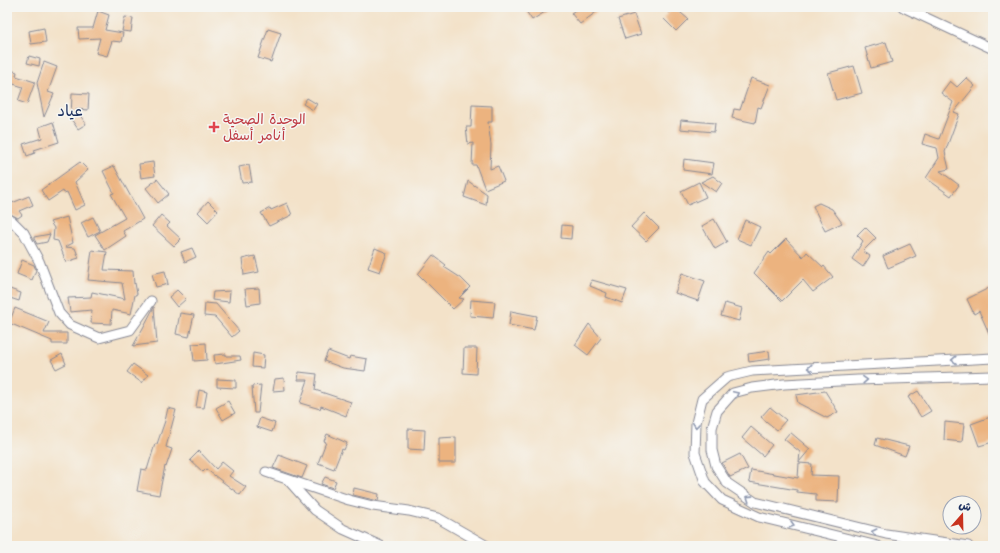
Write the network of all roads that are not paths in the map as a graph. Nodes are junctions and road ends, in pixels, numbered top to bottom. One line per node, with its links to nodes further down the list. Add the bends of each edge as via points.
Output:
1 (903, 7): 2 (street)
2 (993, 49)
3 (7, 219): 4 (street, via 24,233 39,261 59,313 70,325 98,338 130,330)
4 (151, 301)
5 (993, 358): 11 (street, one-way to 11, via 752,371 727,377 702,399 696,423 695,453 705,482 722,500 759,517)
6 (993, 376): 12 (street, one-way to 6, via 886,534 755,502 727,483 716,466 712,450 712,428 717,411 733,393 752,388 858,380)
7 (266, 472): 8 (street)
8 (288, 480): 9 (street, via 315,510 343,529); 10 (street, via 349,500 409,510 438,518)
9 (381, 546)
10 (486, 546)
11 (878, 546)
12 (968, 546)

